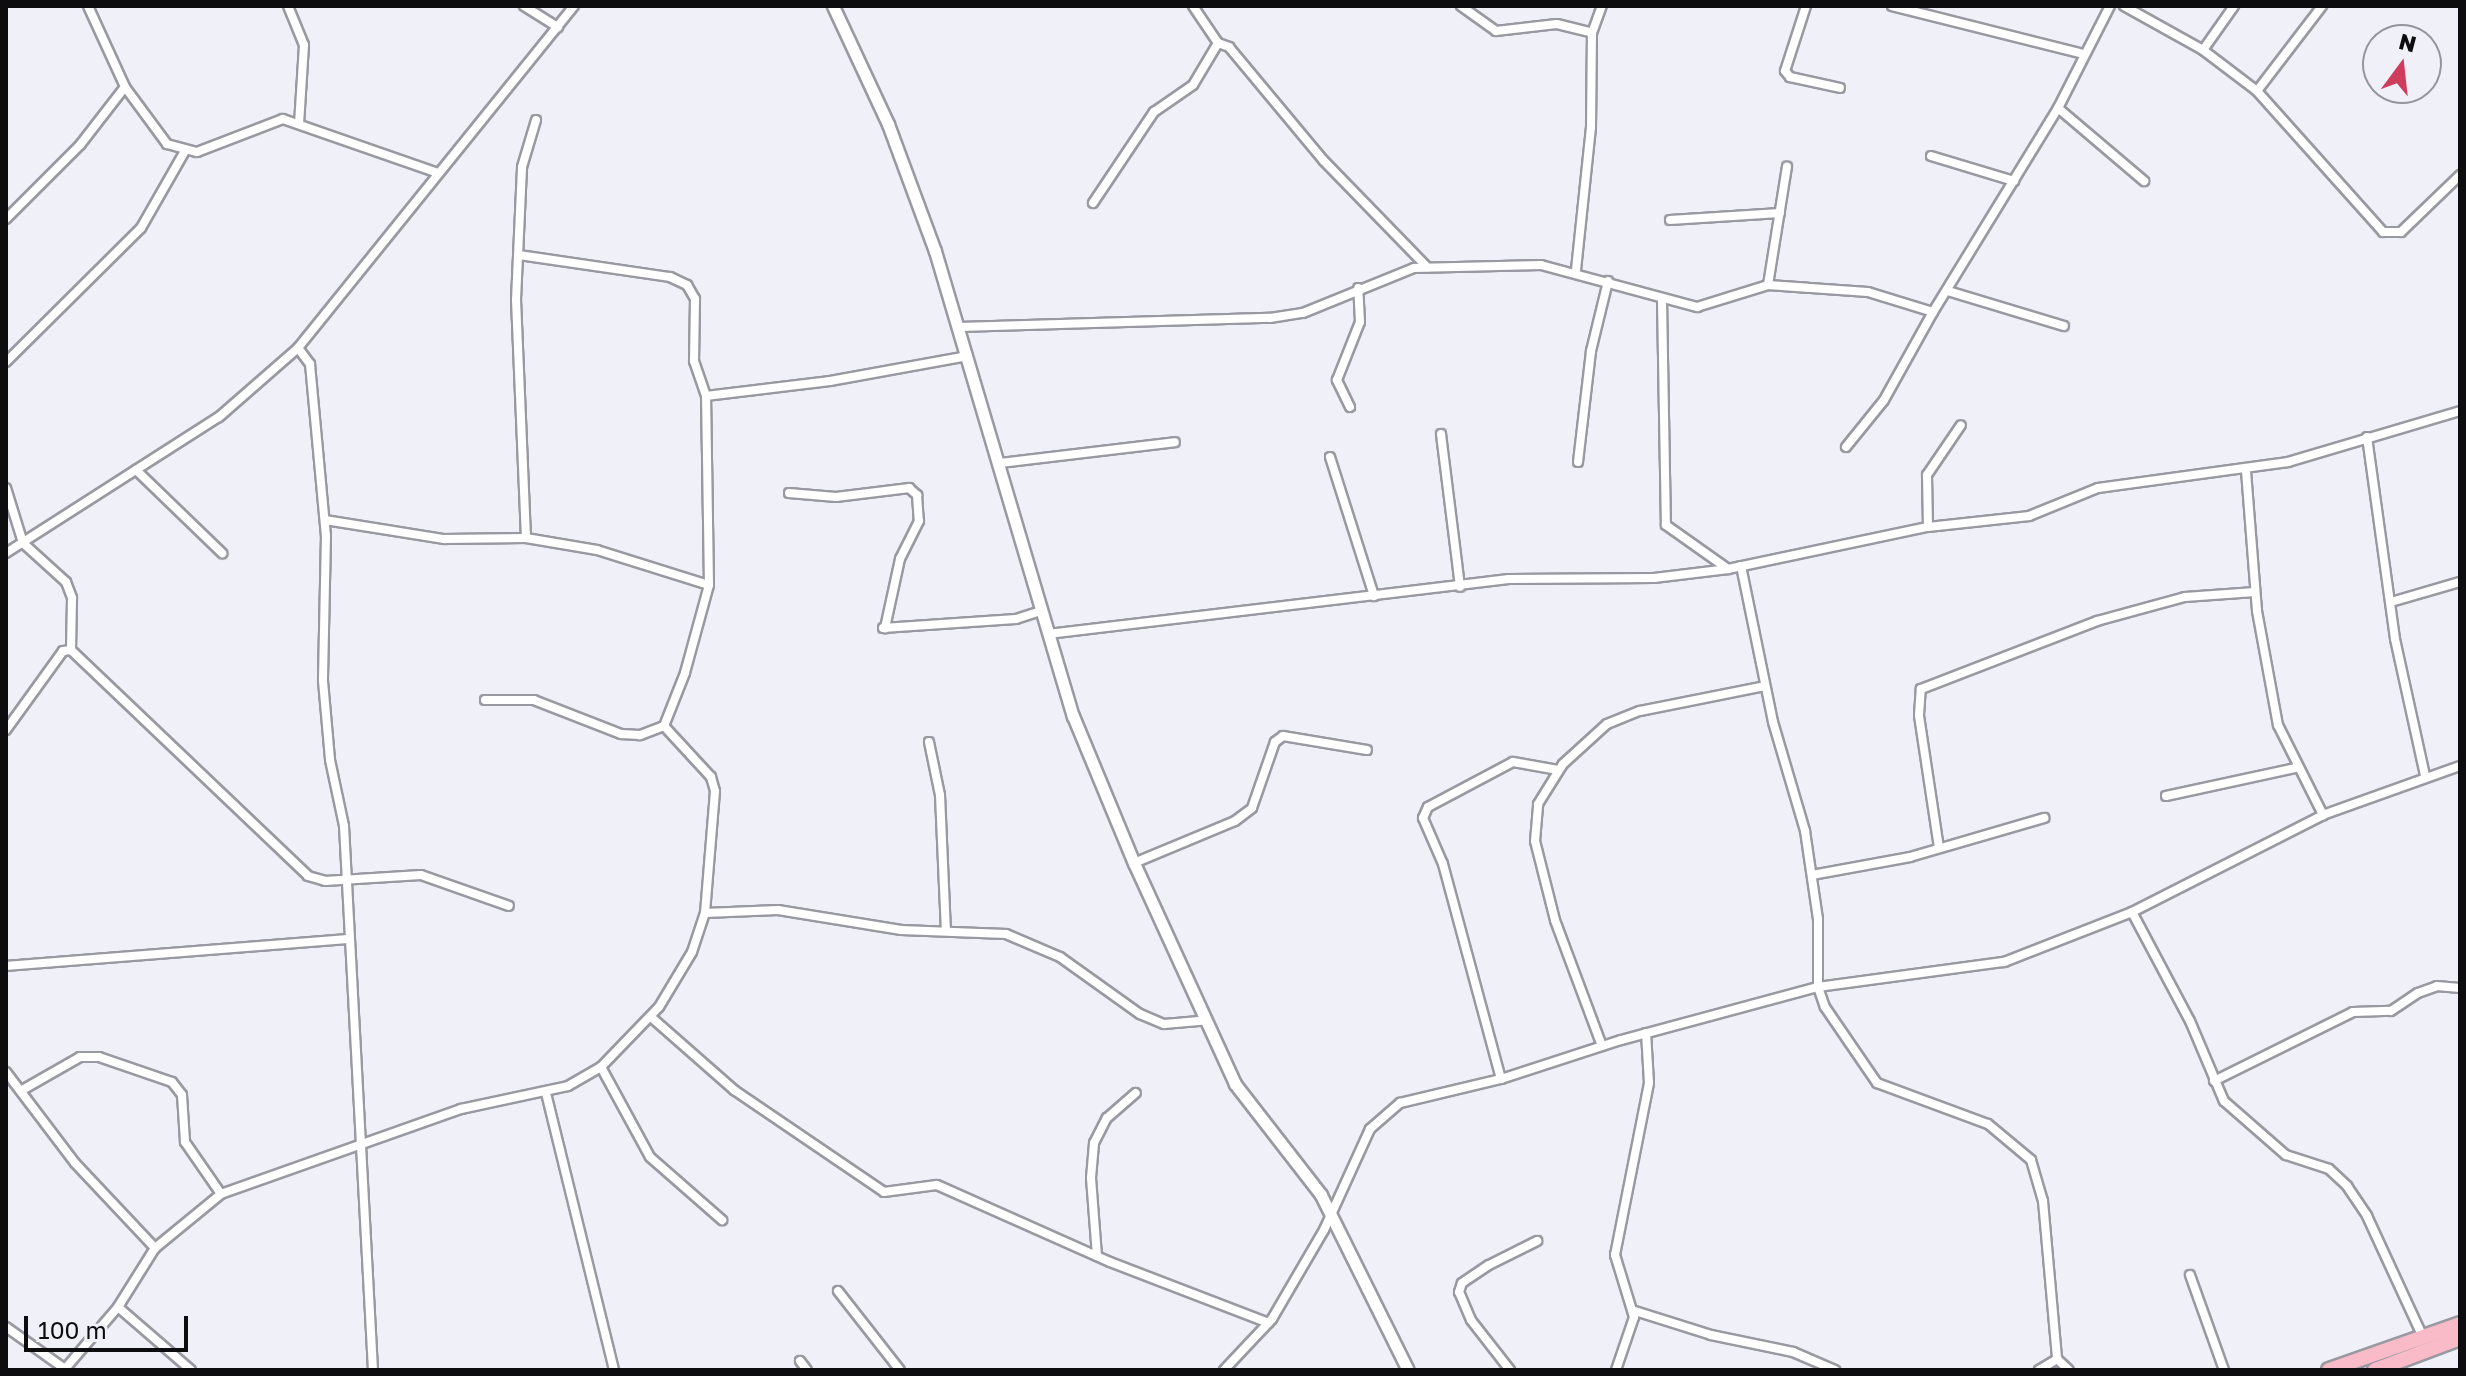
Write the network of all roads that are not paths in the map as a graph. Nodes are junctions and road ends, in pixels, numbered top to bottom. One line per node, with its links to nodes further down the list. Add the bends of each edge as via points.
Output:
1 (88, 6): 20 (street)
2 (288, 6): 25 (street, via 304,45)
3 (524, 6): 15 (street)
4 (574, 6): 15 (street)
5 (833, 6): 47 (street, via 888,124)
6 (1193, 6): 17 (street)
7 (1461, 6): 16 (street, via 1496,31 1557,24)
8 (1602, 6): 16 (street)
9 (1806, 6): 21 (street, via 1784,64 1786,75)
10 (1892, 6): 19 (street)
11 (2110, 6): 19 (street)
12 (2124, 6): 18 (street)
13 (2234, 6): 18 (street)
14 (2322, 6): 22 (street)
15 (558, 27): 29 (street)
16 (1592, 33): 39 (street, via 1591,127)
17 (1218, 43): 33 (street, via 1193,85 1154,112); 38 (street, via 1229,47 1324,161)
18 (2203, 50): 22 (street)
19 (2083, 54): 23 (street)
20 (125, 87): 26 (street, via 153,131); 35 (street, via 80,145)
21 (1840, 88)
22 (2257, 91): 30 (street, via 2383,232 2401,232)
23 (2058, 108): 31 (street); 32 (street)
24 (536, 120): 37 (street, via 522,167)
25 (299, 124): 26 (street, via 270,121 197,152); 29 (street)
26 (185, 151): 50 (street, via 141,228)
27 (1931, 156): 31 (street)
28 (1787, 167): 34 (street)
29 (438, 173): 48 (street)
30 (2460, 175)
31 (2014, 181): 43 (street)
32 (2144, 181)
33 (1093, 203)
34 (1780, 213): 36 (street); 41 (street)
35 (6, 219)
36 (1670, 220)
37 (519, 255): 51 (street, via 670,277 687,285 695,299 694,361); 68 (street)
38 (1427, 267): 39 (street, via 1541,265); 42 (street)
39 (1576, 270): 40 (street)
40 (1608, 281): 44 (street); 60 (street, via 1591,351)
41 (1768, 285): 44 (street, via 1714,305); 45 (street, via 1868,292)
42 (1358, 288): 47 (street, via 1303,313 1270,318); 52 (street, via 1360,322 1337,380)
43 (1948, 291): 45 (street); 46 (street)
44 (1662, 300): 73 (street, via 1666,525)
45 (1933, 312): 58 (street, via 1884,400)
46 (2064, 326)
47 (959, 327): 49 (street)
48 (298, 348): 62 (street, via 219,417); 66 (street, via 310,364)
49 (968, 356): 51 (street); 61 (street)
50 (6, 362)
51 (706, 396): 75 (street)
52 (1350, 407)
53 (2460, 411): 56 (street)
54 (1961, 425): 67 (street, via 1927,475)
55 (1441, 434): 76 (street)
56 (2367, 437): 63 (street); 79 (street)
57 (1175, 442): 61 (street)
58 (1846, 447)
59 (1330, 457): 78 (street)
60 (1578, 462)
61 (1000, 463): 80 (street)
62 (136, 470): 69 (street); 71 (street)
63 (2246, 471): 67 (street, via 2098,488 2029,516); 77 (street)
64 (6, 488): 69 (street)
65 (789, 493): 80 (street, via 836,497 909,488 917,495 919,521 900,559 884,628 1016,619)
66 (325, 520): 68 (street, via 444,539); 99 (street, via 329,610 323,681 330,760 344,826)
67 (1928, 527): 72 (street)
68 (526, 538): 75 (street, via 597,550)
69 (23, 543): 70 (street); 82 (street, via 66,582 72,598)
70 (6, 553)
71 (222, 553)
72 (1741, 566): 73 (street); 83 (street)
73 (1728, 569): 76 (street, via 1654,578 1509,579)
74 (2460, 582): 79 (street)
75 (709, 585): 85 (street)
76 (1460, 587): 78 (street)
77 (2255, 592): 90 (street, via 2278,725); 96 (street, via 2185,597 2097,621 1921,689 1919,715)
78 (1374, 596): 81 (street)
79 (2391, 602): 92 (street)
80 (1041, 611): 81 (street)
81 (1048, 634): 97 (street, via 1073,716)
82 (71, 650): 86 (street, via 63,651); 99 (street, via 294,868 325,881)
83 (1765, 686): 91 (street, via 1626,716 1588,737); 98 (street)
84 (485, 700): 85 (street, via 534,700 621,734 640,735)
85 (664, 726): 102 (street, via 702,764 715,791)
86 (6, 730)
87 (929, 742): 103 (street, via 940,795)
88 (1367, 750): 97 (street, via 1283,736 1275,742 1252,808 1235,821)
89 (2460, 766): 92 (street)
90 (2296, 768): 93 (street); 94 (street)
91 (1558, 770): 111 (street, via 1538,804 1535,841 1559,933); 114 (street, via 1513,762 1428,807 1423,818 1443,864)
92 (2425, 776): 94 (street)
93 (2166, 796)
94 (2323, 815): 101 (street)
95 (2044, 818): 96 (street)
96 (1939, 848): 98 (street)
97 (1134, 863): 109 (street)
98 (1812, 875): 106 (street)
99 (345, 879): 100 (street, via 421,875); 104 (street)
100 (509, 906)
101 (2132, 912): 106 (street, via 2004,962); 115 (street, via 2190,1021)
102 (705, 913): 103 (street, via 778,910 901,930); 108 (street, via 692,952)
103 (946, 930): 109 (street, via 1006,934 1035,943 1140,1014 1184,1027)
104 (347, 939): 105 (street); 119 (street)
105 (6, 966)
106 (1818, 987): 110 (street); 135 (street, via 1834,1021 1877,1083 1988,1124 2031,1160 2043,1201)
107 (2460, 988): 115 (street, via 2437,986 2391,1011 2353,1012)
108 (651, 1017): 112 (street); 125 (street, via 734,1090 884,1192 937,1185)
109 (1202, 1021): 121 (street, via 1235,1084)
110 (1646, 1033): 111 (street); 129 (street, via 1649,1083 1615,1255)
111 (1602, 1046): 114 (street)
112 (601, 1067): 117 (street); 122 (street, via 650,1157)
113 (6, 1072): 116 (street)
114 (1501, 1079): 121 (street, via 1386,1110 1370,1129)
115 (2214, 1081): 133 (street, via 2240,1120 2286,1155 2329,1169 2347,1186 2367,1216)
116 (24, 1089): 120 (street, via 80,1057 99,1057 172,1082 182,1095 185,1142); 124 (street, via 75,1163)
117 (546, 1093): 119 (street, via 461,1109); 141 (street)
118 (1136, 1093): 125 (street, via 1107,1118 1094,1143)
119 (360, 1149): 120 (street); 140 (street)
120 (221, 1194): 124 (street)
121 (1330, 1210): 130 (street, via 1324,1230); 145 (street)
122 (722, 1220)
123 (1537, 1241): 146 (street, via 1489,1265 1462,1283 1459,1292 1471,1320)
124 (155, 1248): 128 (street)
125 (1097, 1256): 130 (street)
126 (2190, 1275): 151 (street)
127 (838, 1291): 143 (street)
128 (118, 1307): 138 (street); 139 (street)
129 (1635, 1311): 147 (street); 148 (street, via 1711,1335 1793,1352)
130 (1269, 1323): 144 (street)
131 (2460, 1324): 133 (main road)
132 (6, 1327): 138 (street)
133 (2423, 1337): 152 (main road)
134 (2460, 1338): 137 (main road)
135 (2057, 1359): 149 (street); 150 (street)
136 (800, 1361): 142 (street)
137 (2392, 1367): 153 (main road)
138 (65, 1369)
139 (191, 1370)
140 (373, 1370)
141 (614, 1370)
142 (807, 1370)
143 (900, 1370)
144 (1224, 1370)
145 (1408, 1370)
146 (1510, 1370)
147 (1616, 1370)
148 (1835, 1370)
149 (2039, 1370)
150 (2069, 1370)
151 (2224, 1370)
152 (2329, 1370)
153 (2375, 1370)

